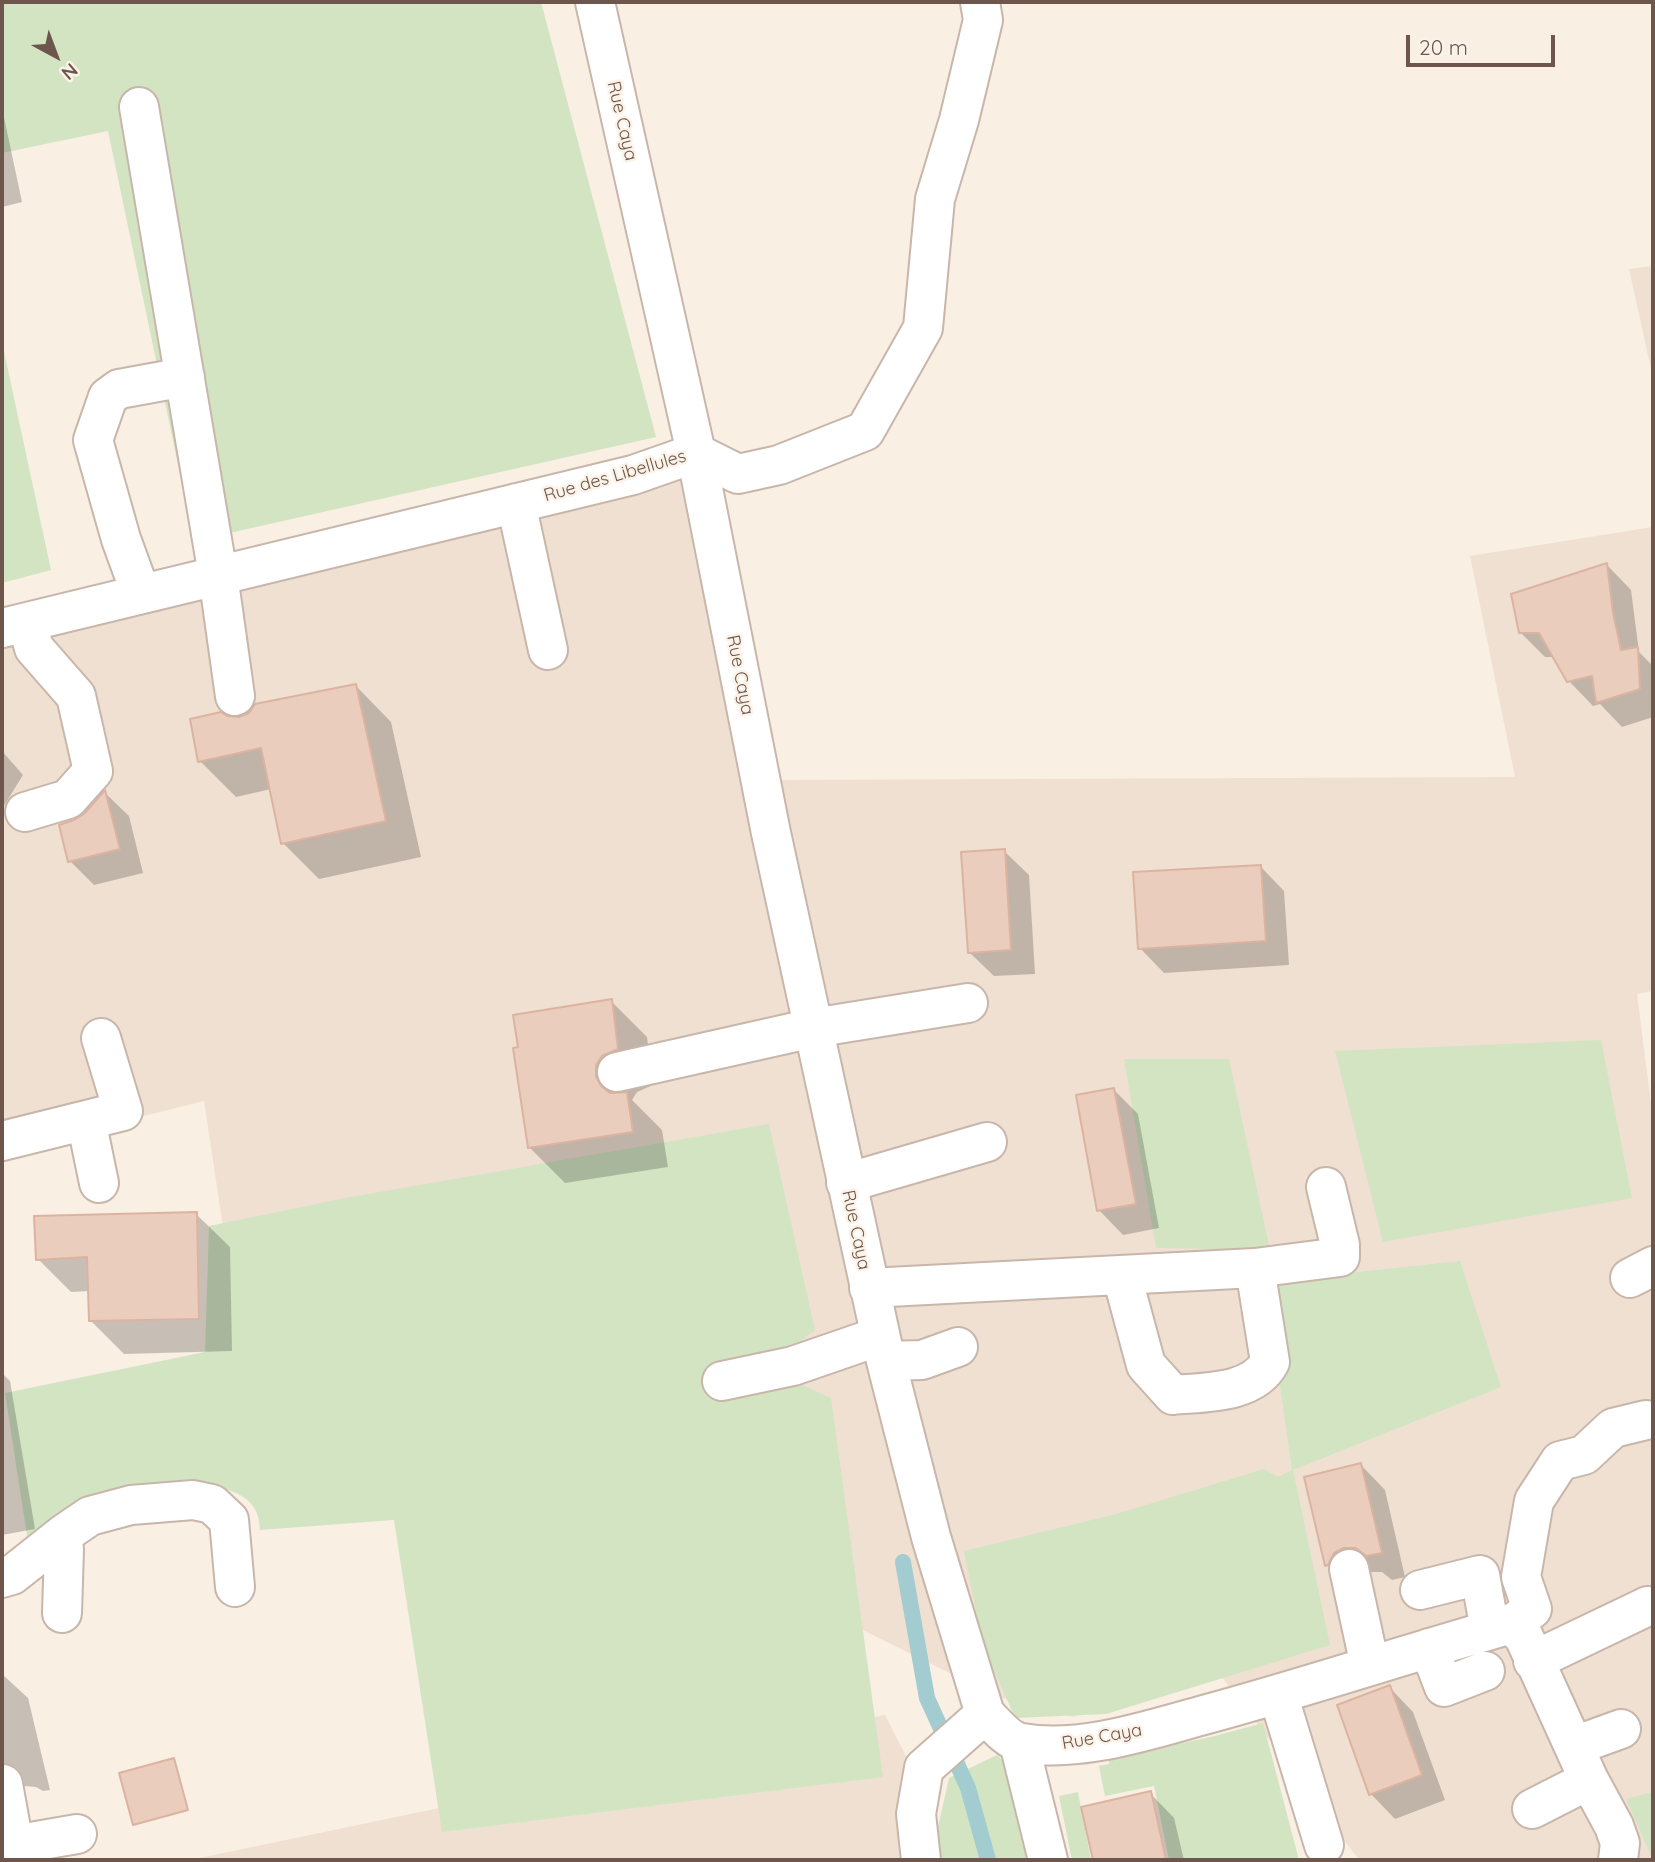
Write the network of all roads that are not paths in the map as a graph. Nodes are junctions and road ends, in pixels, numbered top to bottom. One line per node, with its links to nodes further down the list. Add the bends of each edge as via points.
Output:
1 (595, 2): 5 (street, Rue Caya)
2 (980, 2): 5 (street, Rue des Libellules, via 983,20 935,199 923,328 865,431 779,465 738,474)
3 (139, 107): 4 (street)
4 (185, 377): 7 (street); 8 (street, via 118,389 108,397 93,440)
5 (696, 453): 6 (street, Rue des Libellules, via 634,475); 14 (street, Rue Caya)
6 (516, 503): 7 (street, Rue des Libellules); 10 (street)
7 (218, 575): 8 (street, Rue des Libellules); 11 (street)
8 (141, 594): 9 (street, Rue des Libellules)
9 (15, 625): 12 (street, via 76,696 93,771 68,799)
10 (548, 650)
11 (235, 696)
12 (25, 812)
13 (968, 1003): 14 (street)
14 (813, 1028): 16 (street); 21 (street, Rue Caya)
15 (101, 1038): 17 (street, via 123,1111)
16 (617, 1072)
17 (95, 1118): 18 (street); 20 (street)
18 (2, 1141)
19 (987, 1142): 21 (street)
20 (99, 1183)
21 (846, 1183): 25 (street, Rue Caya)
22 (1326, 1187): 23 (street, via 1340,1258)
23 (1255, 1268): 24 (street); 24 (street, via 1270,1362 1265,1372 1240,1386 1173,1395 1146,1365)
24 (1125, 1275): 25 (street)
25 (869, 1288): 27 (street, Rue Caya)
26 (958, 1347): 27 (street, via 922,1360)
27 (883, 1348): 28 (street); 43 (street, Rue Caya, via 931,1538)
28 (722, 1381)
29 (1646, 1420): 37 (street, via 1613,1428 1584,1455 1560,1461 1534,1501 1521,1577 1532,1609)
30 (56, 1541): 32 (street); 33 (street, via 90,1516 131,1505 192,1500 212,1504 229,1520); 36 (street, via 64,1549)
31 (1349, 1569): 40 (street)
32 (2, 1578)
33 (235, 1587)
34 (1420, 1590): 37 (street, via 1480,1575)
35 (1648, 1606): 39 (street)
36 (62, 1613)
37 (1501, 1627): 38 (street, Rue Caya); 39 (street, via 1524,1637)
38 (1429, 1648): 40 (street, Rue Caya); 41 (street, via 1444,1687)
39 (1533, 1661): 46 (street)
40 (1370, 1666): 42 (street, Rue Caya)
41 (1485, 1671)
42 (1278, 1694): 45 (street, Rue Caya, via 1128,1735 1056,1746); 51 (street)
43 (985, 1714): 45 (street); 53 (street, via 924,1768 916,1814)
44 (1621, 1730): 46 (street)
45 (1019, 1743): 54 (street)
46 (1574, 1746): 48 (street)
47 (2, 1784): 52 (street)
48 (1594, 1791): 49 (street); 55 (street, via 1620,1843)
49 (1532, 1809)
50 (77, 1834): 52 (street)
51 (1324, 1845)
52 (8, 1846)
53 (921, 1860)
54 (1048, 1860)
55 (1618, 1860)

